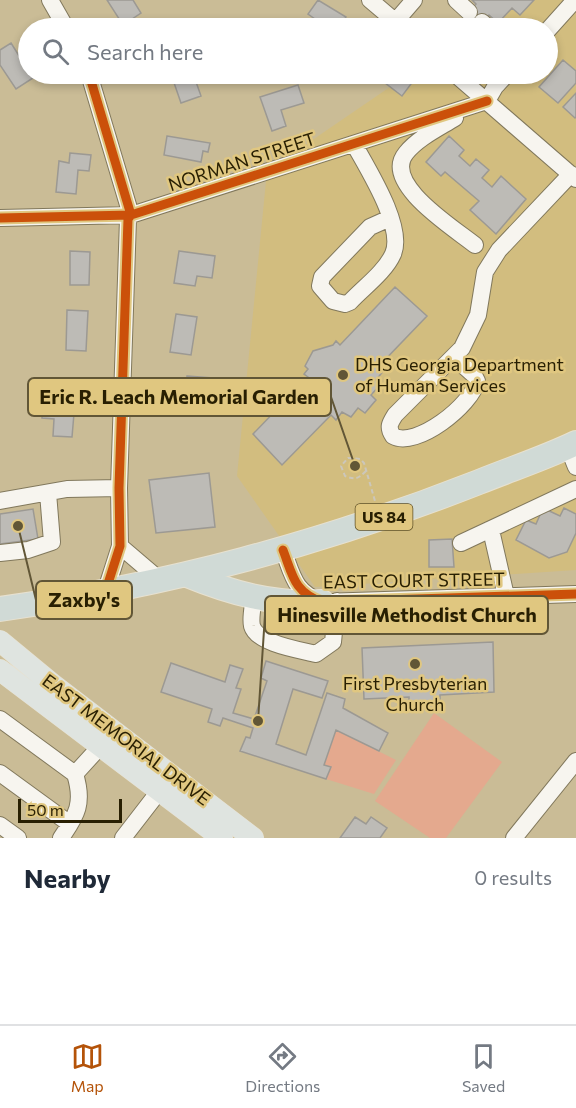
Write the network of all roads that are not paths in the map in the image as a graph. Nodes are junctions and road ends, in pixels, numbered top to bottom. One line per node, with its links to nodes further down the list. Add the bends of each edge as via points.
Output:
1 (50, 0): 6 (street)
2 (370, 0): 7 (street)
3 (414, 0): 8 (street)
4 (456, 0): 9 (street)
5 (575, 0): 10 (street)
6 (60, 18)
7 (391, 18)
8 (403, 18)
9 (477, 18)
10 (558, 19)
11 (93, 84): 17 (street)
12 (464, 84): 14 (street)
13 (498, 84): 14 (street)
14 (480, 103): 15 (street, NORMAN STREET); 16 (street); 20 (street, via 415,144 404,155 399,168 403,182 413,194)
15 (354, 144): 17 (street, NORMAN STREET); 19 (street)
16 (573, 172): 21 (street, via 499,250 485,272 478,315)
17 (131, 215): 18 (street, NORMAN STREET); 23 (street)
18 (0, 218)
19 (390, 218): 19 (street, via 396,244 388,262 350,302 333,301 320,286 322,277 370,227)
20 (475, 245)
21 (455, 358): 21 (street, via 395,415 389,430 393,436 409,440 433,429 472,393 477,381)
22 (573, 452): 30 (highway, US 84)
23 (119, 488): 25 (street); 29 (street)
24 (576, 489): 27 (street)
25 (48, 493): 26 (street); 31 (street, via 52,542)
26 (0, 501)
27 (491, 530): 28 (street); 36 (street)
28 (461, 543)
29 (120, 546): 33 (street); 34 (street)
30 (283, 550): 32 (highway, US 84); 38 (street, EAST COURT STREET, via 298,587 307,597)
31 (0, 553)
32 (187, 575): 33 (highway, US 84); 37 (highway, via 226,591)
33 (161, 581): 34 (highway, US 84)
34 (105, 593): 39 (highway, US 84)
35 (576, 594): 36 (street, EAST COURT STREET)
36 (506, 596): 38 (street, EAST COURT STREET)
37 (254, 597): 38 (highway, via 293,604); 38 (street, via 251,624 255,634 316,654 333,642)
38 (330, 602)
39 (0, 609)
40 (0, 640): 43 (main road, EAST MEMORIAL DRIVE)
41 (0, 670): 43 (main road, EAST MEMORIAL DRIVE)
42 (0, 719): 46 (street)
43 (107, 739): 46 (street); 47 (main road, EAST MEMORIAL DRIVE)
44 (576, 761): 54 (street)
45 (0, 773): 49 (street)
46 (75, 774): 49 (street, via 81,792 76,817)
47 (166, 783): 51 (street); 52 (main road, EAST MEMORIAL DRIVE); 53 (main road, EAST MEMORIAL DRIVE)
48 (0, 825): 50 (street)
49 (66, 831)
50 (18, 838)
51 (123, 838)
52 (222, 838)
53 (253, 838)
54 (514, 838)

